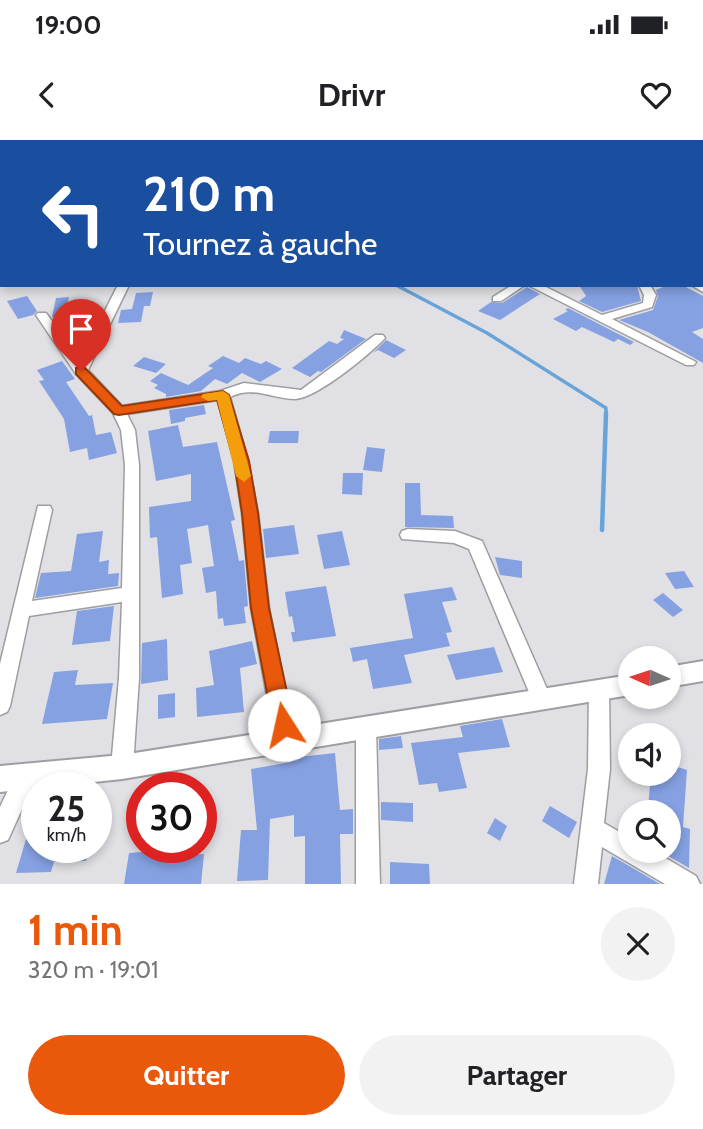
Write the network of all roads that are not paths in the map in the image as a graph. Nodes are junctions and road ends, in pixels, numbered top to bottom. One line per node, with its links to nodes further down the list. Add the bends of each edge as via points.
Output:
1 (123, 287): 10 (street)
2 (517, 287): 5 (street)
3 (537, 287): 7 (street)
4 (645, 287): 7 (street, via 650,295 648,305)
5 (497, 299)
6 (42, 315): 10 (street)
7 (603, 318): 9 (street)
8 (379, 338): 11 (street, via 307,393 243,386)
9 (690, 362)
10 (81, 371): 12 (street)
11 (223, 395): 12 (street); 24 (street, via 241,461 260,608)
12 (119, 411): 15 (street, via 128,430 132,465)
13 (44, 510): 16 (street)
14 (408, 534): 21 (street, via 455,537 476,545)
15 (131, 594): 16 (street); 25 (street)
16 (21, 610): 22 (street)
17 (703, 671): 18 (street)
18 (681, 675)
19 (618, 687): 20 (street)
20 (599, 690): 21 (street); 30 (street, via 599,769)
21 (541, 698): 23 (street)
22 (0, 706)
23 (366, 728): 24 (street); 32 (street)
24 (285, 741): 25 (street)
25 (122, 767): 26 (street)
26 (69, 772)
27 (21, 777): 28 (street)
28 (0, 779)
29 (21, 787): 31 (street)
30 (592, 829): 33 (street); 34 (street)
31 (0, 832)
32 (368, 884)
33 (586, 884)
34 (688, 884)

